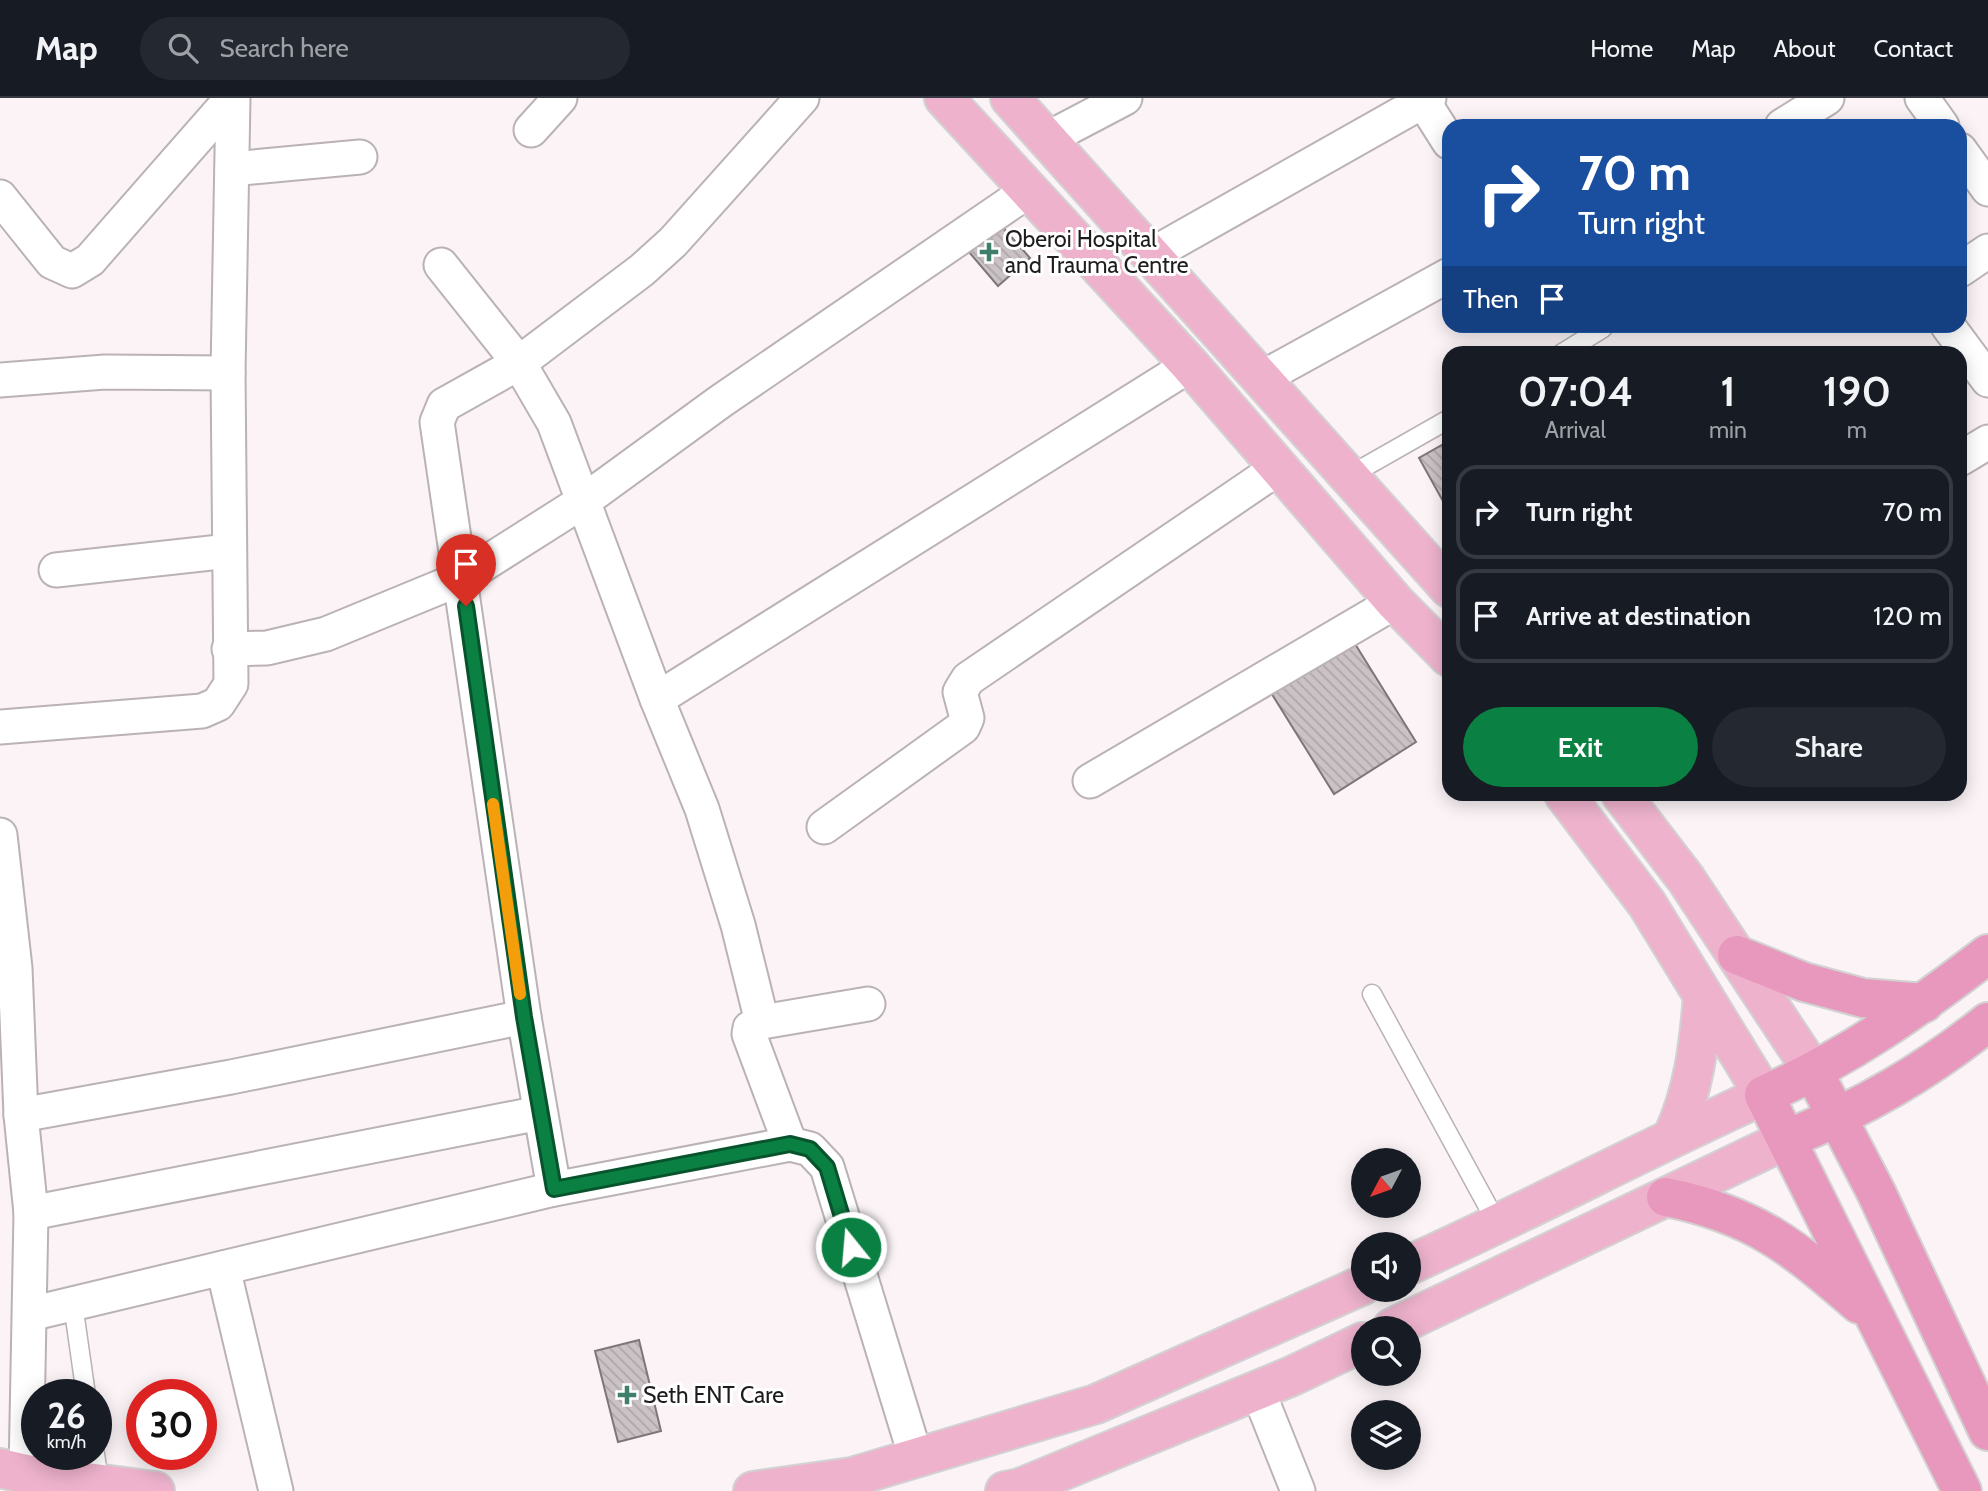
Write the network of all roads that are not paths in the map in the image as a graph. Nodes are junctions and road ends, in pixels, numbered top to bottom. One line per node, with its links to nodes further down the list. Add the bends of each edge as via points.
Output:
1 (232, 98): 17 (street); 20 (street, via 90,260 72,271 52,262)
2 (560, 98): 13 (street)
3 (802, 98): 29 (street, via 673,242)
4 (944, 98): 19 (main road)
5 (1010, 98): 14 (main road)
6 (1125, 98): 14 (street)
7 (1827, 98): 10 (street)
8 (1922, 98): 11 (street)
9 (1426, 100): 12 (street); 22 (street)
10 (1794, 119)
11 (1937, 119)
12 (1442, 129)
13 (531, 130)
14 (1047, 139): 22 (main road)
15 (360, 157): 17 (street)
16 (1967, 160): 18 (street)
17 (232, 169): 31 (street)
18 (1988, 188)
19 (1028, 191): 30 (main road); 40 (street)
20 (0, 197)
21 (1988, 251): 24 (street)
22 (1151, 256): 32 (main road)
23 (441, 265): 29 (street)
24 (1967, 265)
25 (1442, 279): 32 (street)
26 (1595, 333): 27 (lane)
27 (1574, 346)
28 (1967, 352): 34 (street)
29 (519, 363): 40 (street, via 554,423); 43 (street, via 453,399 440,411 437,422)
30 (1189, 365): 38 (main road); 48 (street)
31 (229, 373): 33 (street, via 105,372); 41 (street)
32 (1262, 378): 39 (main road)
33 (0, 380)
34 (1988, 380)
35 (1442, 423): 39 (lane)
36 (1988, 442): 37 (street)
37 (1967, 455)
38 (1278, 468): 45 (main road); 53 (street, via 968,679 960,692 967,718 963,727)
39 (1348, 477): 44 (main road)
40 (585, 500): 43 (street); 48 (street)
41 (229, 551): 42 (street); 46 (street)
42 (57, 570)
43 (462, 578): 46 (street, via 326,634 267,648); 62 (street)
44 (1442, 580)
45 (1395, 602): 47 (main road); 50 (street)
46 (229, 649): 49 (street, via 231,684 227,695 202,711)
47 (1442, 650)
48 (657, 699): 63 (street, via 702,809)
49 (0, 727)
50 (1090, 780)
51 (1569, 801): 59 (main road, via 1647,904)
52 (1626, 801): 56 (main road)
53 (824, 827)
54 (0, 835): 57 (street)
55 (1988, 954): 60 (highway)
56 (1737, 955): 60 (highway, via 1804,982 1863,998); 65 (main road)
57 (7, 968): 68 (street)
58 (1372, 994): 76 (lane)
59 (1703, 996): 66 (main road); 70 (main road, via 1696,1072)
60 (1924, 1003): 65 (highway)
61 (868, 1004): 63 (street)
62 (524, 1017): 67 (street); 68 (street)
63 (762, 1022): 72 (street, via 750,1028 749,1034)
64 (1988, 1023): 69 (highway, via 1892,1091)
65 (1814, 1073): 66 (highway); 69 (highway)
66 (1764, 1095): 70 (main road); 71 (highway)
67 (540, 1113): 73 (street); 75 (street)
68 (21, 1115): 75 (street)
69 (1838, 1118): 71 (highway); 87 (highway)
70 (1673, 1136): 76 (main road)
71 (1787, 1139): 74 (main road); 83 (highway)
72 (790, 1144): 73 (street); 88 (street, via 810,1149 827,1167)
73 (554, 1189): 78 (street)
74 (1666, 1197): 82 (main road); 83 (highway, via 1710,1206 1756,1226 1797,1251)
75 (31, 1213): 81 (street)
76 (1498, 1225): 77 (main road)
77 (1421, 1260)
78 (223, 1268): 80 (street); 93 (street)
79 (1351, 1290): 88 (main road, via 1096,1404)
80 (74, 1304): 81 (street); 85 (lane)
81 (30, 1314): 91 (street)
82 (1417, 1316)
83 (1874, 1317): 97 (highway)
84 (1351, 1348): 86 (main road)
85 (84, 1379)
86 (1258, 1391): 95 (main road); 96 (street)
87 (1988, 1431)
88 (916, 1458): 94 (main road, via 852,1478)
89 (41, 1470): 91 (main road)
90 (102, 1470): 92 (main road)
91 (13, 1471)
92 (155, 1491)
93 (276, 1491)
94 (753, 1491)
95 (1005, 1491)
96 (1298, 1491)
97 (1962, 1491)

